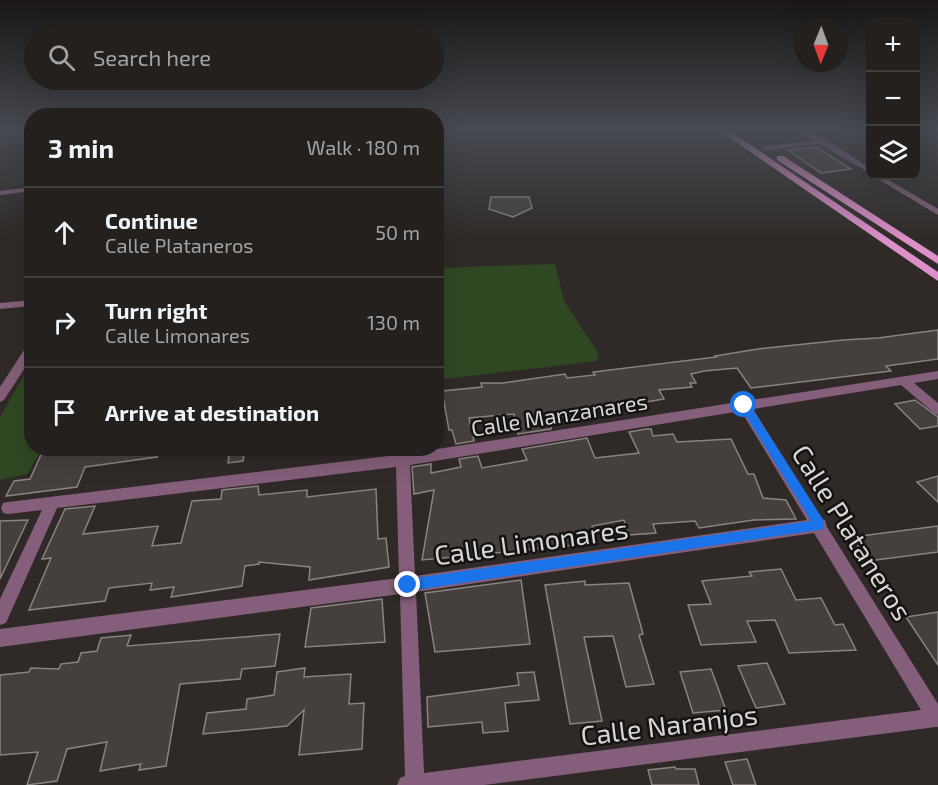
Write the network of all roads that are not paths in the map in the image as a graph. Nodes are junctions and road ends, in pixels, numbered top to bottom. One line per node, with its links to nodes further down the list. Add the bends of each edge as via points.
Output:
1 (778, 168): 8 (main road)
2 (795, 168): 7 (main road)
3 (884, 180): 6 (street)
4 (24, 190): 5 (street)
5 (0, 193)
6 (938, 213)
7 (938, 261)
8 (938, 277)
9 (24, 304): 10 (street)
10 (0, 306)
11 (24, 360): 14 (street)
12 (938, 375): 13 (street, Calle Manzanares)
13 (903, 380): 15 (street, Calle Manzanares); 16 (street)
14 (0, 397)
15 (744, 405): 17 (street, Calle Manzanares); 22 (street, Calle Plataneros)
16 (938, 410)
17 (444, 454)
18 (430, 456): 19 (street, Calle Manzanares)
19 (405, 460): 20 (street, Calle Manzanares); 23 (street)
20 (53, 502): 21 (street, Calle Manzanares); 24 (street)
21 (8, 508)
22 (820, 525): 23 (street, Calle Limonares); 26 (street, Calle Plataneros)
23 (408, 585): 25 (street, Calle Limonares); 27 (street)
24 (0, 616)
25 (0, 638)
26 (937, 717): 27 (street, Calle Naranjos)
27 (411, 784)

